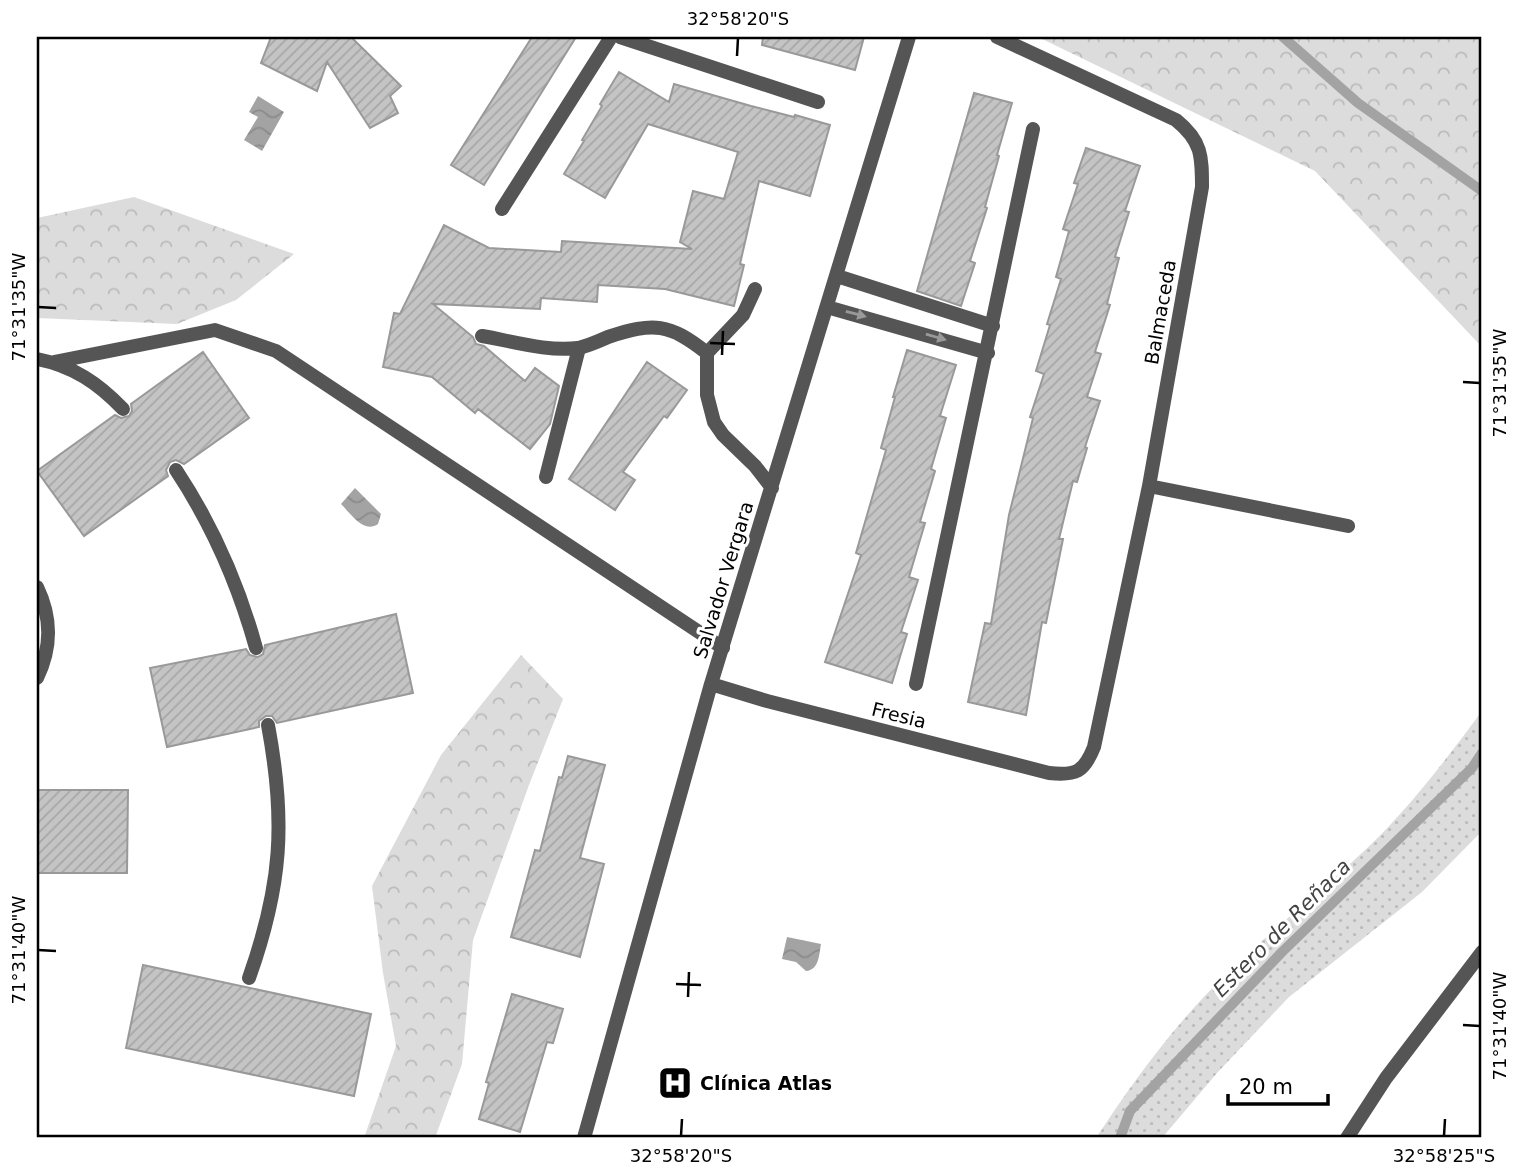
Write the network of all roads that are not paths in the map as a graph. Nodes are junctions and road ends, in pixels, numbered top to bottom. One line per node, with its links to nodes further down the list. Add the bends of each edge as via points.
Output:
1 (611, 37): 7 (street)
2 (620, 37): 5 (street)
3 (909, 37): 8 (street, Salvador Vergara)
4 (997, 37): 21 (street, Balmaceda, via 1176,120 1198,144 1202,187)
5 (818, 102)
6 (1033, 130): 11 (street)
7 (502, 209)
8 (837, 276): 10 (street, Salvador Vergara); 11 (street)
9 (755, 289): 14 (street, via 743,315)
10 (827, 307): 15 (street, one-way to 15); 22 (street, Salvador Vergara)
11 (993, 326): 15 (street)
12 (482, 336): 13 (street)
13 (579, 348): 14 (street, via 645,326 668,328); 20 (street)
14 (707, 353): 22 (street, via 707,395 714,422)
15 (988, 353): 29 (street)
16 (37, 359): 17 (street)
17 (54, 362): 18 (street, via 90,379); 26 (street, via 215,330 276,351)
18 (123, 409)
19 (176, 470): 25 (street, via 229,566)
20 (546, 477)
21 (1149, 486): 23 (street); 31 (street, Balmaceda, via 1094,747)
22 (772, 488): 26 (street, Salvador Vergara)
23 (1348, 526)
24 (37, 587): 27 (street, via 49,625)
25 (256, 648)
26 (723, 648): 28 (street, Salvador Vergara)
27 (37, 678)
28 (711, 684): 31 (street, Fresia, via 1049,773); 34 (street, Salvador Vergara)
29 (916, 684)
30 (268, 725): 33 (street, via 280,811 278,854 266,928)
31 (1079, 771)
32 (1482, 952): 35 (street, via 1386,1078)
33 (249, 978)
34 (584, 1138)
35 (1347, 1138)

